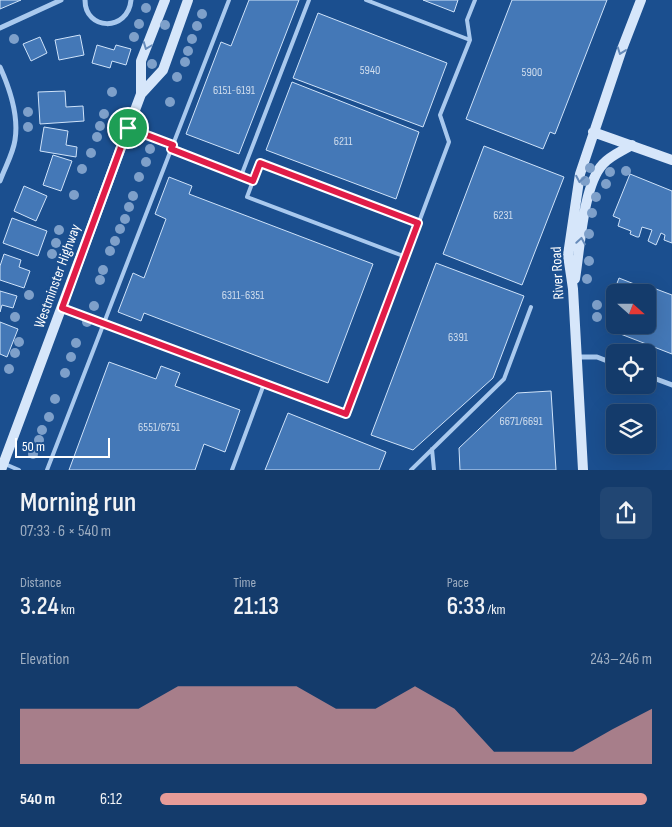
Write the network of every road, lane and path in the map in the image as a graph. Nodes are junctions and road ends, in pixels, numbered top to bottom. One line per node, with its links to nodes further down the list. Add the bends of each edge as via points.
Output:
1 (61, 0): 11 (street)
2 (85, 0): 3 (street, via 91,17 110,24 122,19 130,8)
3 (130, 0)
4 (165, 0): 14 (main road, Westminster Highway, one-way to 14, via 141,61)
5 (188, 0): 14 (main road, Westminster Highway, via 163,70)
6 (229, 0): 18 (lane)
7 (309, 0): 20 (lane)
8 (366, 0): 12 (lane)
9 (475, 0): 12 (lane, via 467,20)
10 (642, 0): 16 (main road, River Road, one-way to 16)
11 (0, 28)
12 (470, 40): 23 (lane, via 440,115 449,142)
13 (0, 67): 21 (street, via 14,105 15,139)
14 (142, 94): 15 (main road, Westminster Highway)
15 (128, 128): 18 (lane); 27 (main road, Westminster Highway)
16 (593, 132): 17 (main road); 25 (main road, River Road, one-way to 25, via 580,174 568,255)
17 (632, 146): 19 (main road); 25 (main road, one-way to 17, via 586,205 594,176 615,154)
18 (172, 147): 20 (lane); 28 (lane)
19 (672, 160)
20 (241, 176): 22 (lane)
21 (0, 180)
22 (253, 181): 23 (lane, via 260,163); 24 (lane, via 247,196)
23 (418, 223): 24 (lane)
24 (406, 257): 32 (lane, via 346,414)
25 (573, 289): 29 (main road, River Road)
26 (531, 307): 34 (lane, via 504,379)
27 (62, 308): 28 (lane); 35 (main road, Westminster Highway)
28 (104, 324): 32 (lane); 37 (lane)
29 (576, 357): 30 (street); 41 (main road, River Road)
30 (606, 360)
31 (656, 379): 33 (street)
32 (264, 384): 38 (lane)
33 (672, 385)
34 (432, 449): 39 (lane); 40 (lane)
35 (2, 466): 36 (lane)
36 (19, 470)
37 (47, 470)
38 (232, 470)
39 (411, 470)
40 (434, 470)
41 (583, 470)

